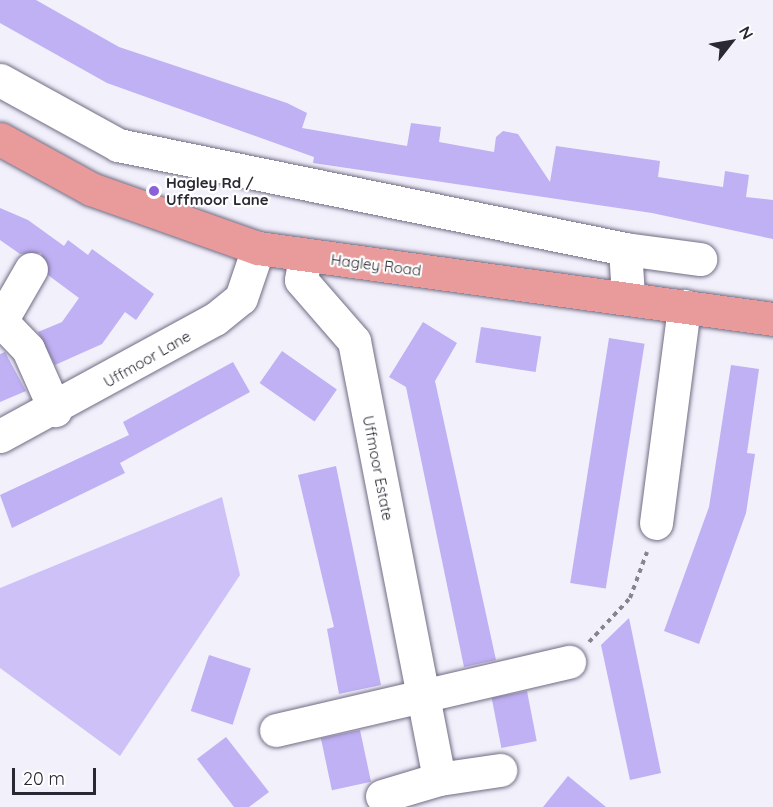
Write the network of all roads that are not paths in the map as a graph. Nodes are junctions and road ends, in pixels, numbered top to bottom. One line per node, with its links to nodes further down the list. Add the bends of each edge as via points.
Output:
1 (0, 80): 4 (street, via 118,145)
2 (0, 140): 3 (main road, Hagley Road, via 91,189)
3 (258, 248): 5 (main road, Hagley Road); 11 (street, Uffmoor Lane, via 241,298 215,319)
4 (625, 249): 6 (street); 8 (street)
5 (305, 257): 8 (main road, Hagley Road); 15 (street, Uffmoor Estate, via 301,280 354,341)
6 (700, 259)
7 (32, 268): 11 (street, via 1,321 28,349)
8 (628, 295): 9 (main road, Hagley Road)
9 (684, 306): 10 (main road, Hagley Road); 13 (street)
10 (773, 319)
11 (55, 410): 12 (street, Uffmoor Lane)
12 (0, 436)
13 (657, 523)
14 (570, 662): 15 (street)
15 (421, 698): 16 (street); 18 (street, Uffmoor Estate)
16 (276, 730)
17 (500, 770): 18 (street)
18 (439, 779): 19 (street)
19 (382, 796)

